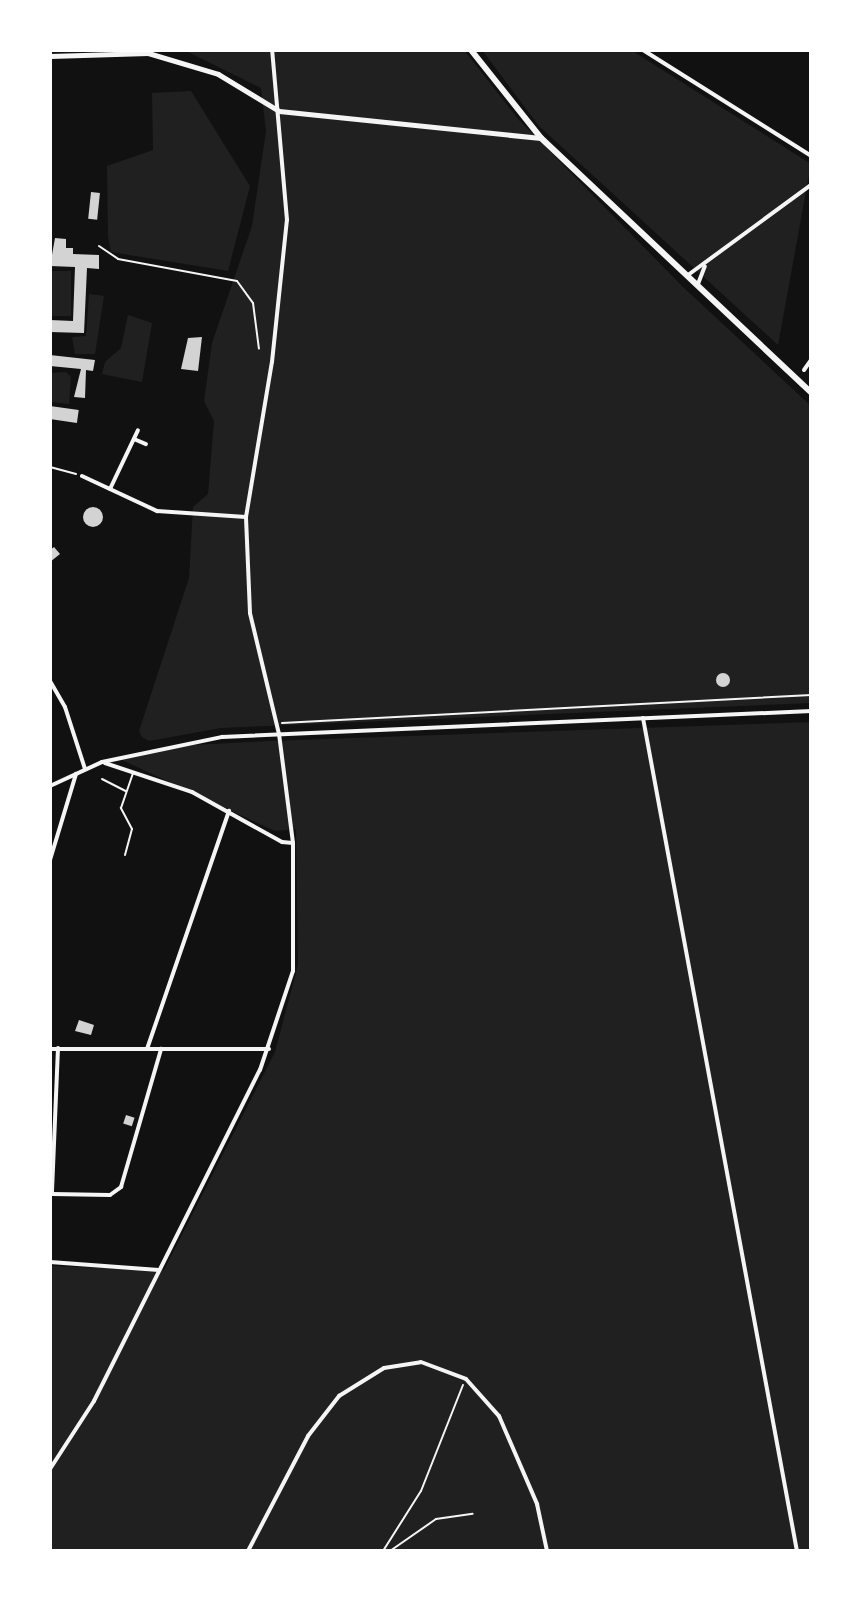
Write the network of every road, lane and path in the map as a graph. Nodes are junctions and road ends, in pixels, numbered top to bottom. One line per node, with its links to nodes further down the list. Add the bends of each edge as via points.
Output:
1 (272, 50): 6 (street)
2 (471, 50): 7 (main road)
3 (643, 50): 10 (street)
4 (151, 52): 5 (main road); 6 (main road, via 218,74)
5 (50, 56)
6 (279, 107): 8 (main road); 26 (street, via 287,220 272,362)
7 (532, 128): 8 (main road); 9 (main road)
8 (522, 138): 9 (main road)
9 (541, 138): 14 (main road)
10 (811, 156)
11 (811, 185): 13 (street)
12 (99, 246): 16 (lane, via 118,259 237,281 253,303)
13 (706, 264): 14 (street); 15 (street)
14 (686, 276): 15 (main road)
15 (697, 287): 19 (main road)
16 (259, 349)
17 (811, 360): 18 (street)
18 (804, 370)
19 (811, 392)
20 (138, 430): 21 (street)
21 (134, 439): 22 (street); 25 (street)
22 (146, 444)
23 (50, 467): 24 (path)
24 (82, 476): 25 (street)
25 (110, 489): 26 (street, via 157,511)
26 (246, 517): 31 (street, via 250,613)
27 (50, 681): 34 (street, via 65,707)
28 (811, 695): 31 (path)
29 (811, 711): 30 (street)
30 (643, 718): 32 (street); 58 (street)
31 (277, 723): 32 (street)
32 (279, 734): 33 (street, via 163,746); 41 (street)
33 (102, 762): 34 (street); 36 (street)
34 (85, 769): 35 (street)
35 (77, 773): 38 (street); 43 (street)
36 (134, 773): 39 (lane); 40 (street)
37 (102, 779): 39 (lane)
38 (50, 786)
39 (128, 791): 42 (lane, via 121,808 132,829)
40 (229, 811): 41 (street, via 282,842); 46 (street)
41 (293, 843): 48 (street, via 293,970)
42 (125, 855)
43 (50, 860)
44 (58, 1048): 45 (street); 46 (street); 47 (street, via 52,1194 118,1192)
45 (50, 1049)
46 (147, 1049): 47 (street)
47 (161, 1049): 48 (street)
48 (269, 1049): 50 (street)
49 (50, 1262): 50 (street)
50 (159, 1270): 52 (street, via 94,1401)
51 (464, 1384): 55 (path, via 421,1491)
52 (50, 1469)
53 (473, 1514): 56 (path, via 436,1519)
54 (248, 1551): 57 (street, via 308,1436 339,1396 384,1368 421,1362 466,1379 499,1416 537,1504)
55 (383, 1551)
56 (390, 1551)
57 (547, 1551)
58 (797, 1551)

